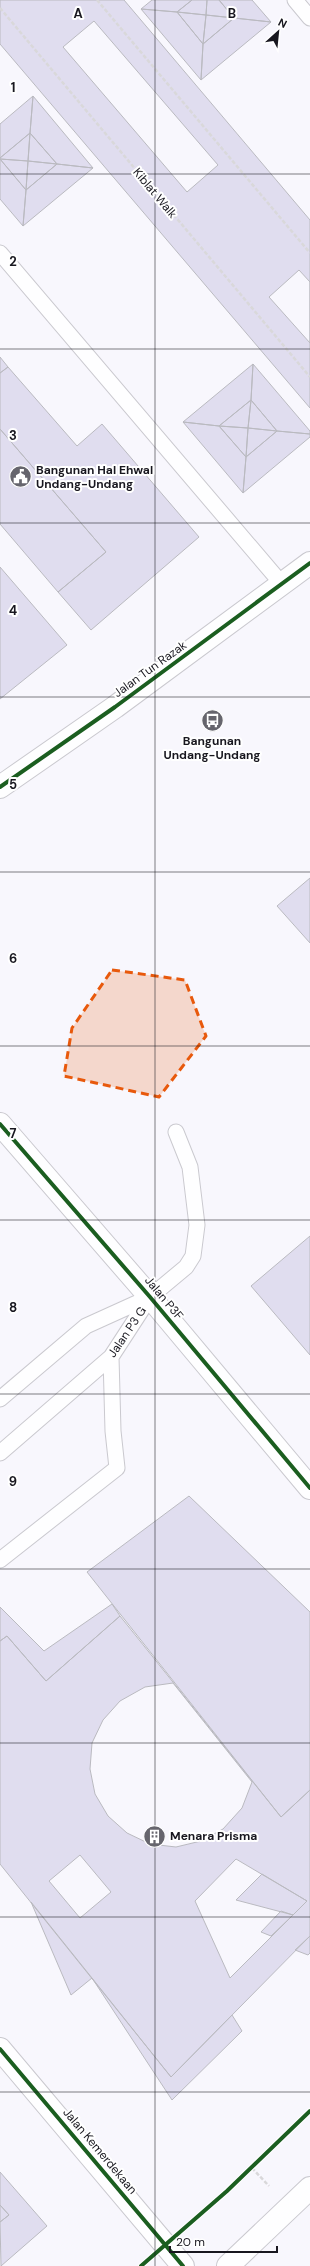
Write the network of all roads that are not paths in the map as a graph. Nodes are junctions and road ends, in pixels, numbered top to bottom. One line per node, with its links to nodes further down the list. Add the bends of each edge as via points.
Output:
1 (295, 0): 2 (lane)
2 (310, 18)
3 (0, 253): 5 (lane)
4 (310, 563): 5 (street, Jalan Tun Razak)
5 (282, 584): 6 (street, Jalan Tun Razak, via 115,707)
6 (0, 787)
7 (0, 1124): 9 (street, Jalan P3F)
8 (176, 1132): 9 (lane, via 190,1168 197,1225 192,1256 186,1267)
9 (150, 1297): 10 (lane, Jalan P3 G); 11 (lane, Jalan P3 G, via 86,1326); 13 (street, Jalan P3F)
10 (111, 1357): 12 (lane, Jalan P3 G); 14 (lane, via 113,1432 117,1468)
11 (0, 1399)
12 (0, 1453)
13 (310, 1488)
14 (0, 1560)
15 (0, 2049): 17 (street, Jalan Kemerdekaan)
16 (310, 2188): 18 (street)
17 (183, 2266)
18 (228, 2266)

